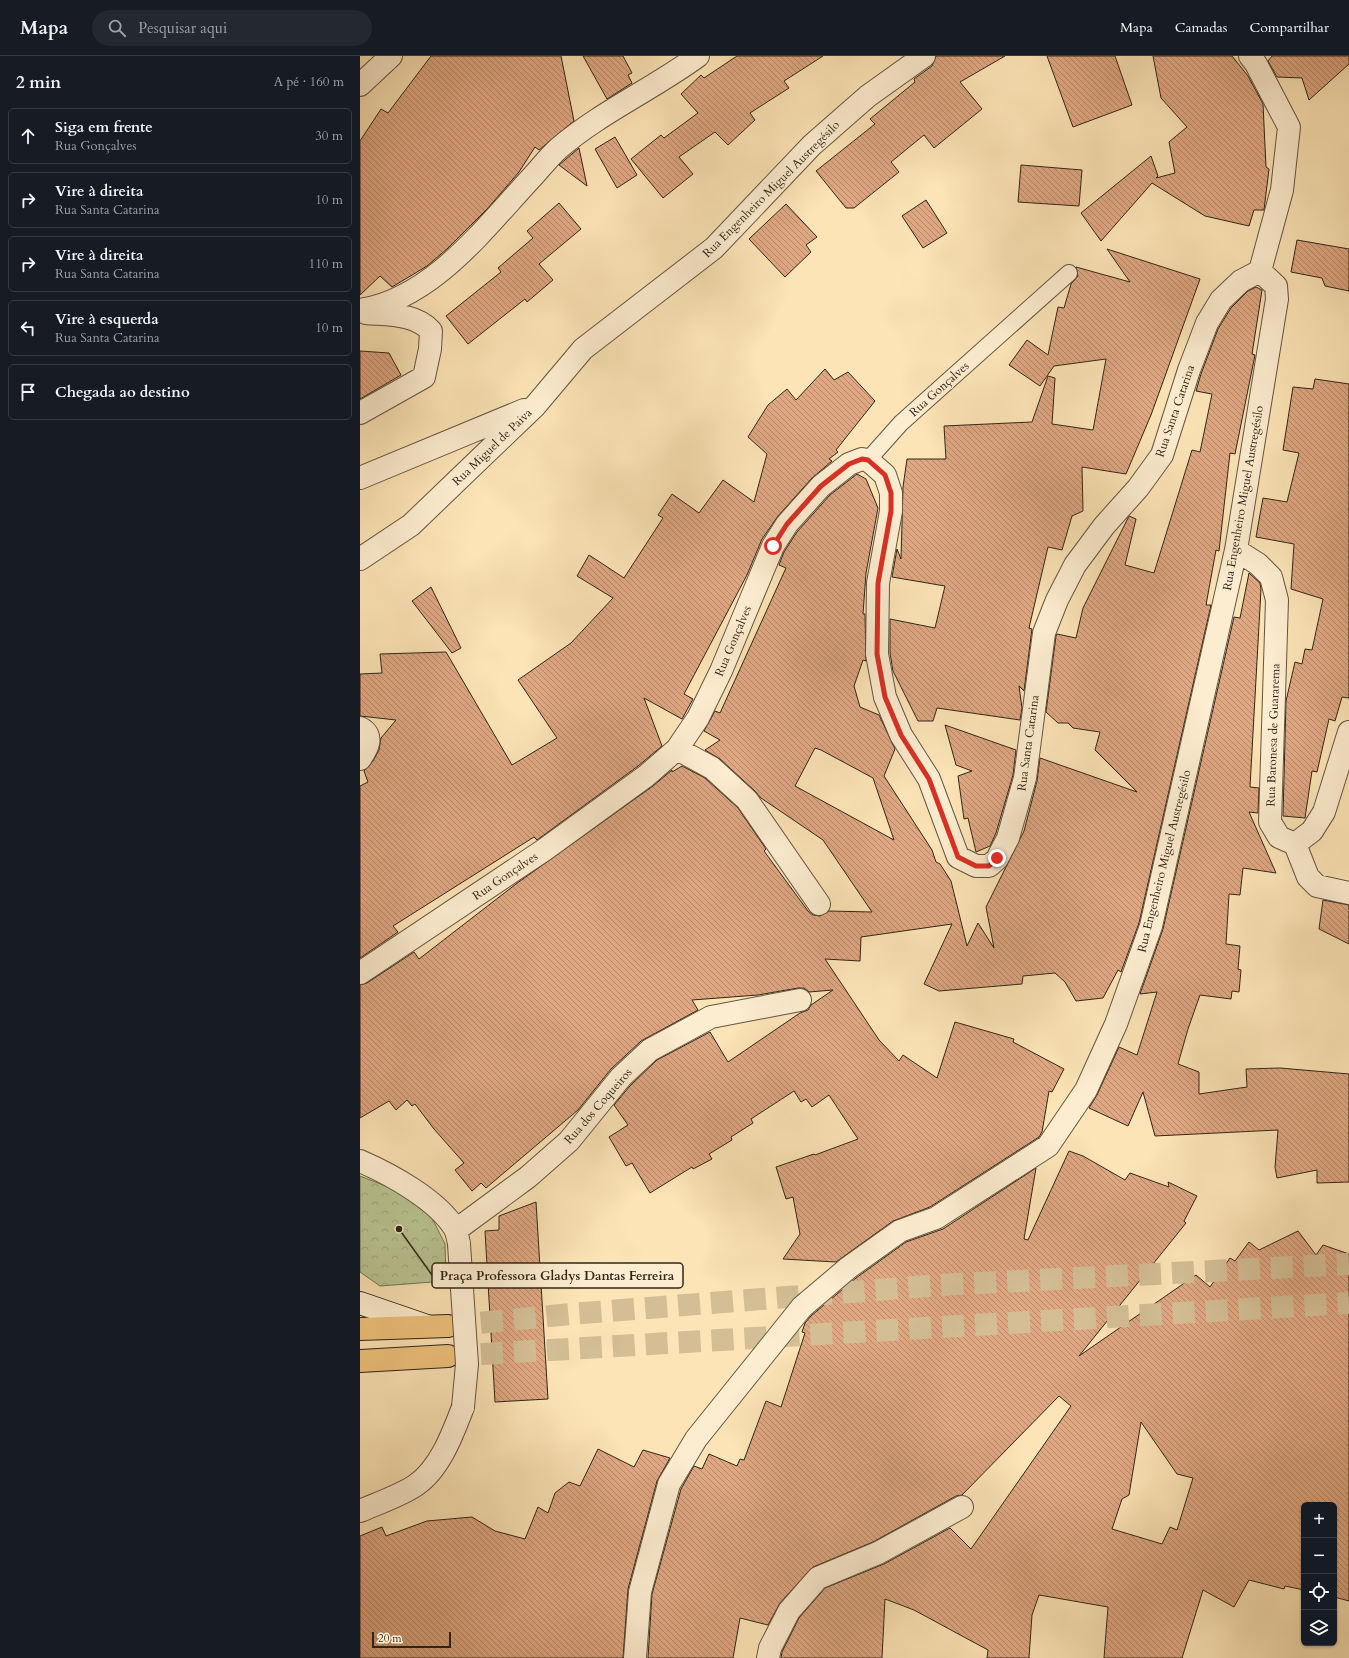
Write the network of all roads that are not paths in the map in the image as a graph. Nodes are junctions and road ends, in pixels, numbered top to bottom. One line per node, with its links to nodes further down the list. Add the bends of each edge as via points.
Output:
1 (391, 56): 5 (street)
2 (698, 56): 8 (street, via 591,123 558,149 447,266 418,289 378,307)
3 (924, 56): 9 (street, Rua Engenheiro Miguel Austregésilo, via 868,96 812,145 714,248 583,349)
4 (1250, 56): 6 (street, via 1289,127 1282,190)
5 (360, 85)
6 (1260, 271): 11 (street, Rua Santa Catarina, via 1241,281 1221,300 1207,323 1189,370 1162,456 1087,548 1057,600 1044,633 1025,778 1008,838 997,858 989,866 976,866 958,857 929,779 901,735 885,697 877,654 878,583 891,511 891,493 885,475); 13 (street, Rua Engenheiro Miguel Austregésilo, via 1276,286 1277,299)
7 (1069, 273): 11 (lane, Rua Gonçalves, via 901,423)
8 (360, 311): 10 (street, via 408,318 420,322 431,331 424,377)
9 (534, 406): 12 (street, Rua Miguel de Paiva); 14 (street, Rua Miguel de Paiva, via 412,525)
10 (360, 413)
11 (868, 460): 17 (street, Rua Gonçalves, via 862,459 849,464 833,475 787,524 773,546 721,672 698,718)
12 (360, 478)
13 (1236, 550): 19 (street, Rua Baronesa de Guararema, via 1258,564 1271,577 1277,600 1270,822 1279,837); 33 (street, Rua Engenheiro Miguel Austregésilo, via 1150,926 1116,1024 1086,1090 1048,1146 936,1218 900,1231 848,1268 802,1307 701,1433 669,1484 640,1592)
14 (360, 559)
15 (360, 728): 18 (street, via 365,730 369,739 368,747)
16 (1349, 732): 19 (street, via 1324,812 1312,831)
17 (677, 749): 21 (street, via 712,768 747,800); 22 (street, Rua Gonçalves, via 646,776 544,850)
18 (360, 760)
19 (1296, 844): 20 (street, via 1308,877 1317,886)
20 (1349, 893)
21 (819, 904)
22 (360, 973)
23 (800, 1000): 25 (street, Rua dos Coqueiros, via 710,1017 650,1050 621,1077 569,1141)
24 (360, 1161): 25 (street, via 391,1177 429,1202 445,1215)
25 (457, 1237): 32 (street, bridge, via 467,1364 464,1407 451,1439 430,1472 416,1486)
26 (360, 1303): 27 (street)
27 (438, 1326): 28 (main road)
28 (360, 1329)
29 (448, 1356): 30 (main road)
30 (360, 1361)
31 (962, 1507): 34 (street, via 878,1553 818,1578 789,1611 770,1648)
32 (360, 1511)
33 (635, 1658)
34 (768, 1658)

